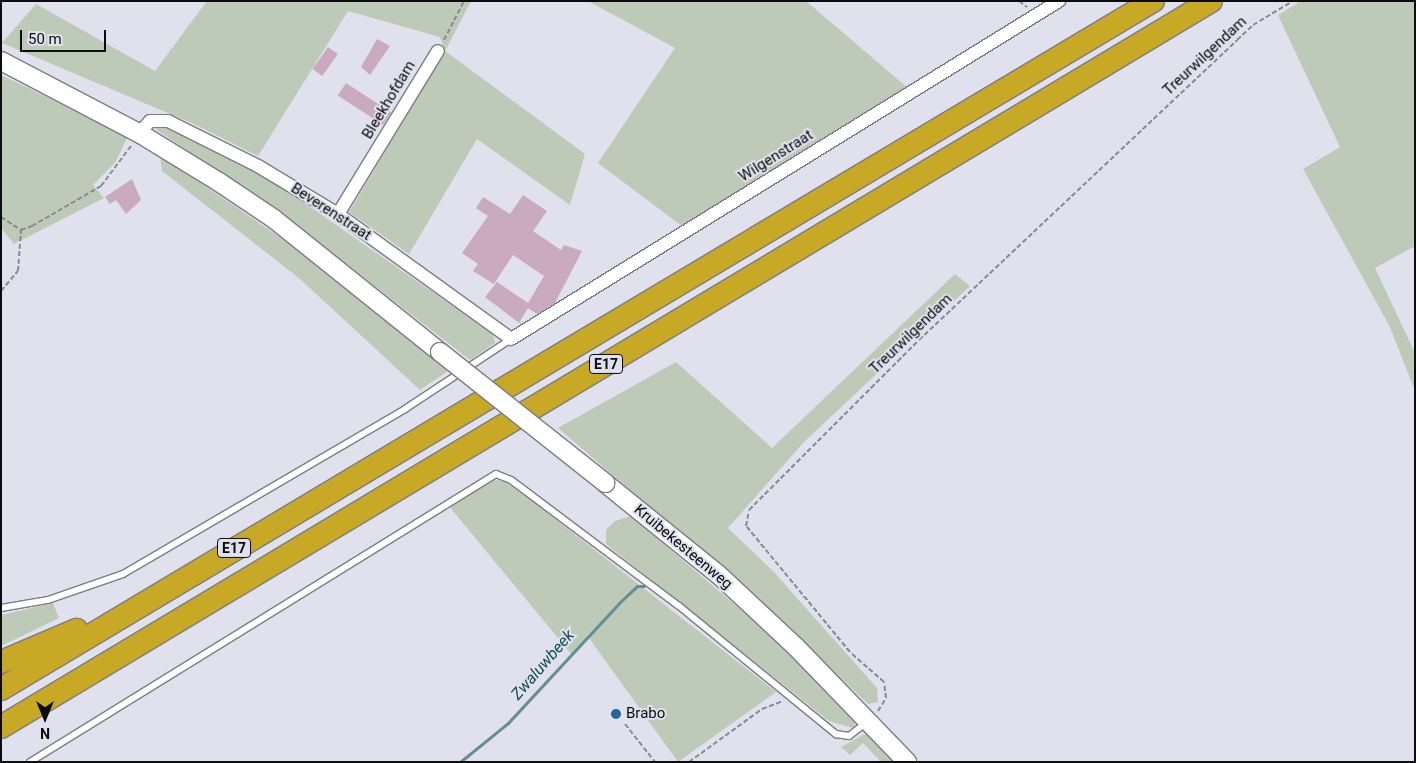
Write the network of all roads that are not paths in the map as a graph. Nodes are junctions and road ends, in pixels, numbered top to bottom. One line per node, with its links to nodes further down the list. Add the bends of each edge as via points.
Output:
1 (1059, 1): 8 (street, Wilgenstraat)
2 (1153, 1): 10 (highway, E17)
3 (1211, 1): 14 (highway, E17)
4 (438, 51): 7 (street, Bleekhofdam)
5 (1, 61): 6 (street)
6 (139, 133): 7 (street, Beverenstraat, via 150,122 168,122 258,166); 13 (street, Kruibekesteenweg, bridge, via 274,219 605,483 719,575)
7 (338, 214): 8 (street, Beverenstraat)
8 (511, 340): 9 (lane, via 405,409 124,574 48,600)
9 (1, 608)
10 (124, 614): 11 (highway); 12 (highway, E17)
11 (1, 662)
12 (1, 689)
13 (870, 720): 15 (lane, via 849,736 836,734 679,606 511,480 496,474); 16 (street, Kruibekesteenweg)
14 (1, 727)
15 (30, 762)
16 (907, 762)

